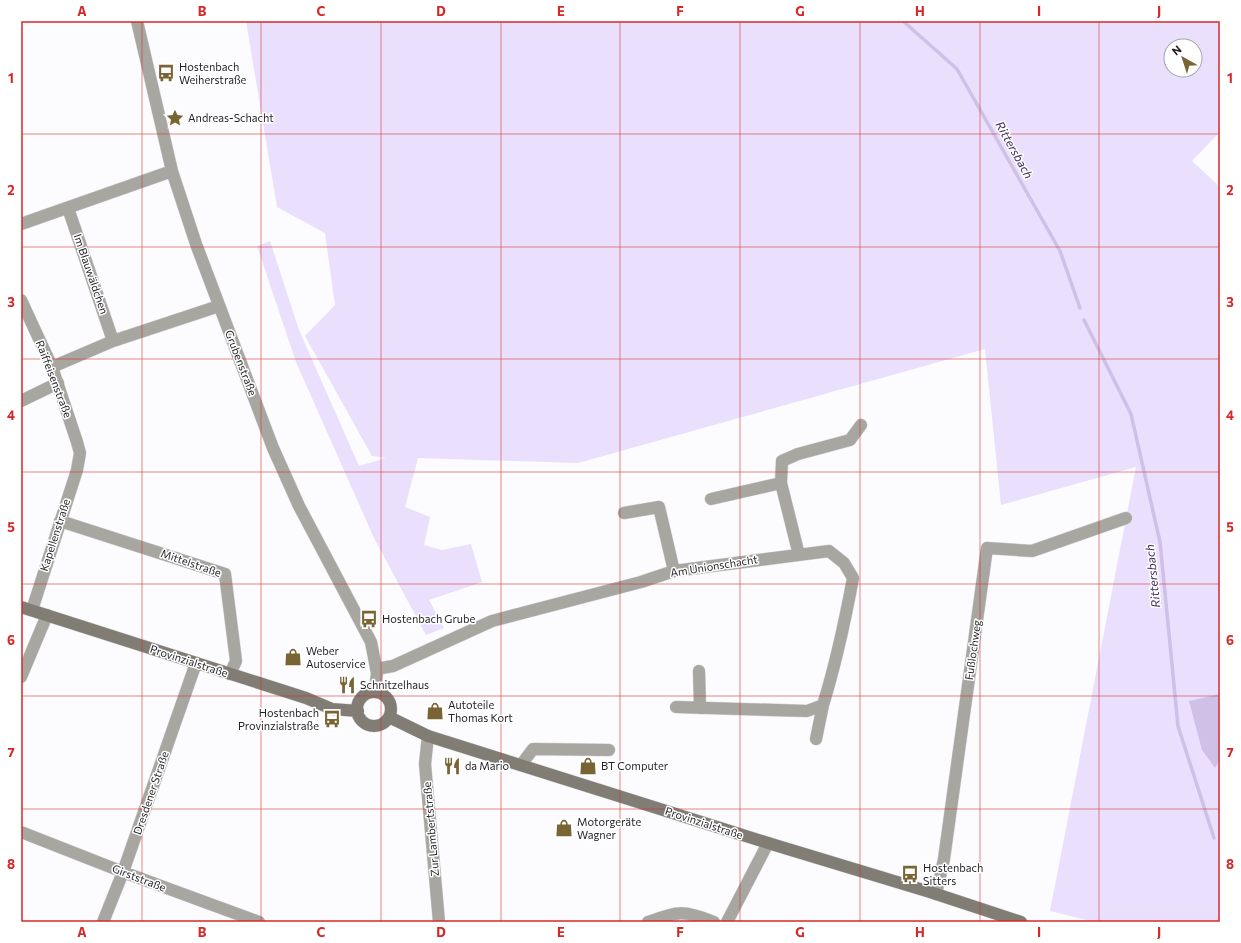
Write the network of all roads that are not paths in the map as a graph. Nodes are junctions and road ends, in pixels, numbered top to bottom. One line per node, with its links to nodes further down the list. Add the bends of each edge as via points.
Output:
1 (137, 21): 2 (street, Grubenstraße)
2 (172, 171): 3 (street); 6 (street, Grubenstraße)
3 (68, 208): 4 (street); 7 (street, Im Blauwäldchen)
4 (21, 224)
5 (21, 300): 8 (street, Raiffeisenstraße)
6 (219, 306): 7 (street); 23 (street, Grubenstraße, via 273,448 299,506 371,642)
7 (113, 341): 8 (street)
8 (52, 367): 9 (street, Raiffeisenstraße)
9 (58, 383): 10 (street); 12 (street, Raiffeisenstraße, via 80,453)
10 (21, 401)
11 (861, 425): 13 (street, via 850,440 782,461)
12 (79, 461): 17 (street, Kapellenstraße)
13 (781, 483): 14 (street); 18 (street)
14 (711, 499)
15 (624, 513): 19 (street, via 659,507)
16 (1126, 518): 40 (street, Fußlochweg, via 1032,551 987,548 944,860)
17 (60, 521): 20 (street, Kapellenstraße); 25 (street, Mittelstraße, via 225,574 236,661)
18 (799, 555): 19 (street, Am Unionschacht); 28 (street, Am Unionschacht, via 829,551 844,563 853,578 840,642)
19 (674, 571): 23 (street, Am Unionschacht, via 492,621 393,666)
20 (26, 608): 21 (street, Provinzialstraße)
21 (47, 615): 22 (street, Provinzialstraße); 26 (street)
22 (196, 663): 25 (street, Provinzialstraße); 39 (street, Dresdener Straße)
23 (376, 669): 27 (street, Grubenstraße)
24 (699, 671): 30 (street)
25 (230, 674): 31 (street, Provinzialstraße, via 332,709)
26 (21, 677)
27 (375, 692): 31 (street, via 369,692 360,699); 32 (street, via 389,700)
28 (823, 705): 30 (street, via 807,711); 34 (street, Am Unionschacht)
29 (676, 707): 30 (street)
30 (700, 708)
31 (358, 711): 32 (street, via 361,719 370,725 381,724)
32 (389, 717): 33 (street, Provinzialstraße)
33 (428, 736): 36 (street, Provinzialstraße); 43 (street, Zur Lambertstraße, via 425,764)
34 (816, 739)
35 (609, 750): 36 (street, via 533,749)
36 (521, 765): 38 (street, Provinzialstraße)
37 (21, 832): 39 (street, Girststraße)
38 (768, 843): 40 (street, Provinzialstraße); 46 (street)
39 (123, 872): 41 (street, Dresdener Straße); 42 (street, Girststraße)
40 (936, 894): 47 (street, Provinzialstraße)
41 (103, 922)
42 (259, 922)
43 (439, 922)
44 (648, 922): 45 (street, via 677,912)
45 (714, 922)
46 (727, 922)
47 (1021, 922)

